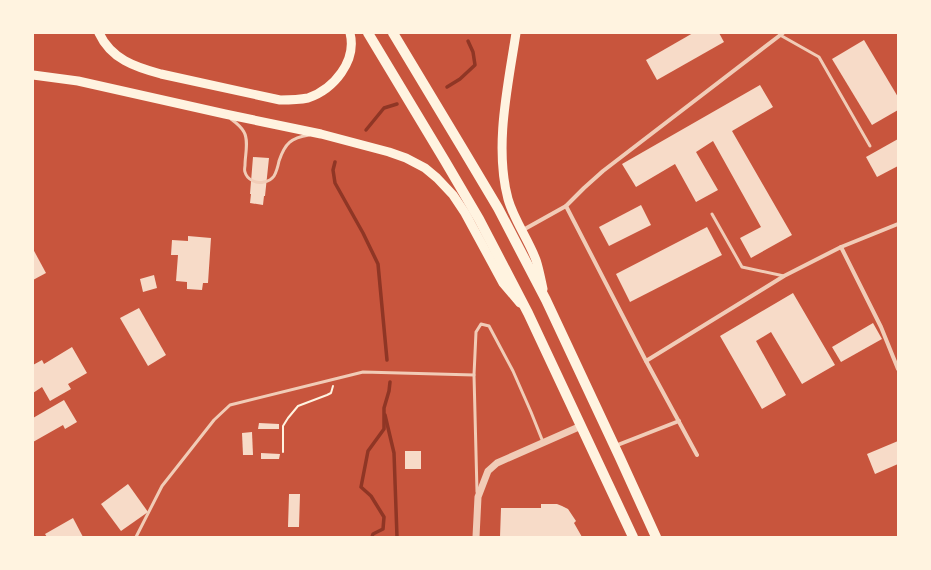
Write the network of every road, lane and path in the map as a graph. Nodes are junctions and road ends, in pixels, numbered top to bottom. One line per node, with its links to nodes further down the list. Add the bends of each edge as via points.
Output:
1 (99, 33): 2 (main road, via 115,54 142,69 280,100 294,100 318,93 337,79 348,58 351,46)
2 (350, 33)
3 (368, 33): 18 (highway, via 479,219)
4 (393, 33): 17 (highway, via 498,208)
5 (516, 33): 14 (main road, via 503,120 502,148 508,200)
6 (781, 34): 10 (lane, via 819,57); 11 (street, via 603,171)
7 (33, 75): 8 (main road, via 78,81)
8 (225, 114): 9 (main road); 9 (lane, via 244,131 245,171 248,177 259,183 272,178 276,173 283,151 289,142 301,136)
9 (321, 134): 18 (main road, via 406,158 437,178 465,213 503,283)
10 (870, 146)
11 (566, 206): 14 (street); 19 (street)
12 (712, 214): 16 (lane, via 742,267)
13 (898, 224): 15 (street)
14 (522, 231): 17 (main road, via 536,260)
15 (841, 247): 16 (street); 20 (street, via 881,327)
16 (784, 276): 19 (street)
17 (546, 300): 26 (highway)
18 (528, 312): 24 (highway)
19 (646, 360): 23 (street)
20 (898, 369)
21 (474, 375): 22 (lane, via 363,372); 25 (lane, via 476,332 482,324 489,326 513,371); 29 (lane)
22 (336, 379): 27 (path, via 331,393 298,406 288,418 283,426); 30 (lane, via 230,405 214,420 162,486)
23 (679, 421): 26 (street); 28 (street)
24 (581, 426): 25 (street); 32 (highway)
25 (543, 442): 29 (street, via 497,463 488,471)
26 (615, 446): 33 (highway)
27 (283, 452)
28 (697, 455)
29 (478, 497): 31 (street)
30 (136, 537)
31 (476, 537)
32 (633, 537)
33 (656, 537)

